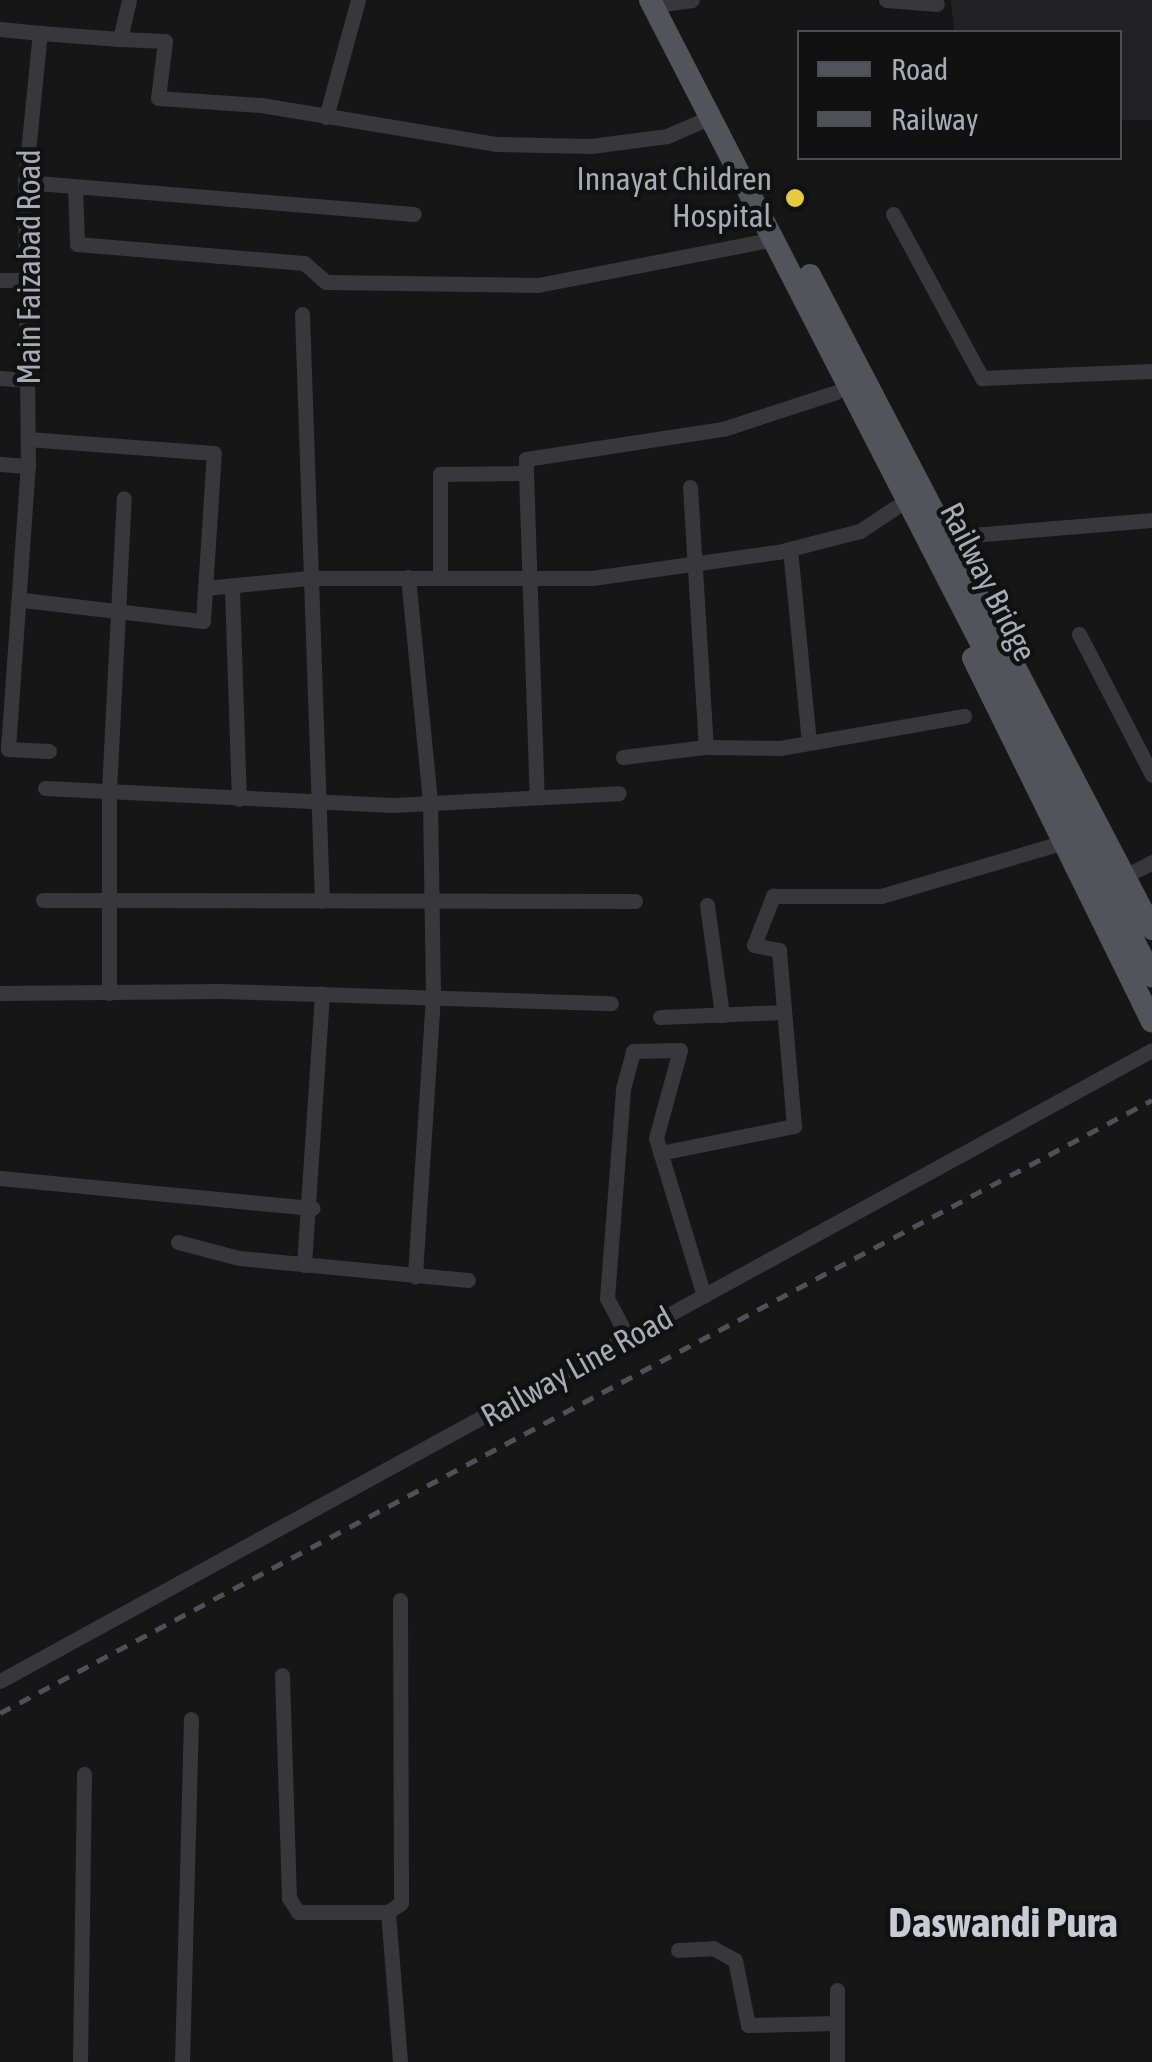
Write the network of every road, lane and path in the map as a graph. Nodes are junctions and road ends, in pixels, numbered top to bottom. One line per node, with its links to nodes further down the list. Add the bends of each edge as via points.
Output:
1 (129, 0): 9 (street)
2 (358, 0): 10 (street)
3 (692, 0): 5 (street)
4 (886, 0): 6 (street)
5 (652, 2): 11 (main road)
6 (937, 4)
7 (0, 30): 8 (street)
8 (40, 34): 9 (street); 12 (street, Main Faizabad Road)
9 (120, 38): 10 (street, via 165,42 158,98)
10 (326, 117): 11 (street, via 497,144 592,146 666,136)
11 (711, 117): 16 (main road)
12 (25, 182): 13 (street); 18 (street, Main Faizabad Road)
13 (74, 186): 14 (street); 16 (street, via 77,244 304,263 326,282 538,285)
14 (414, 214)
15 (893, 214): 20 (street, via 982,378)
16 (764, 230): 23 (main road); 32 (main road, via 783,233 809,274); 71 (main road, Railway Bridge)
17 (0, 280): 18 (street)
18 (26, 280): 22 (street, Main Faizabad Road)
19 (302, 314): 37 (street)
20 (1152, 371)
21 (0, 378): 22 (street)
22 (28, 380): 24 (street, Main Faizabad Road)
23 (836, 392): 27 (street, via 723,429 526,459); 30 (main road)
24 (28, 439): 26 (street, Main Faizabad Road); 39 (street, via 214,453)
25 (0, 464): 26 (street)
26 (28, 466): 41 (street, Main Faizabad Road)
27 (526, 473): 35 (street, via 440,474); 38 (street)
28 (690, 487): 34 (street)
29 (124, 498): 42 (street)
30 (896, 507): 33 (street, via 860,531); 61 (main road)
31 (1152, 520): 32 (street)
32 (948, 537): 63 (main road)
33 (790, 550): 34 (street); 49 (street)
34 (698, 564): 38 (street); 50 (street)
35 (440, 576): 36 (street); 38 (street)
36 (408, 577): 37 (street); 60 (street)
37 (309, 578): 40 (street); 58 (street)
38 (528, 580): 57 (street)
39 (205, 588): 40 (street); 42 (street, via 204,622)
40 (232, 590): 59 (street)
41 (23, 600): 42 (street); 44 (street, Main Faizabad Road)
42 (114, 612): 55 (street)
43 (0, 632): 44 (street)
44 (19, 634): 46 (street, Main Faizabad Road)
45 (1079, 634): 53 (street)
46 (7, 695): 48 (street, Main Faizabad Road)
47 (964, 716): 49 (street)
48 (5, 730): 51 (street, via 8,749)
49 (809, 742): 50 (street)
50 (706, 746): 52 (street)
51 (48, 751)
52 (623, 757)
53 (1152, 774)
54 (45, 788): 55 (street)
55 (109, 790): 59 (street); 64 (street)
56 (619, 793): 57 (street)
57 (537, 797): 60 (street)
58 (318, 798): 59 (street); 60 (street); 67 (street)
59 (240, 799)
60 (430, 803): 66 (street)
61 (1064, 842): 77 (street, via 880,896 773,896 754,945 779,950); 80 (main road)
62 (1152, 862): 63 (street)
63 (1123, 876): 70 (main road)
64 (108, 899): 65 (street); 67 (street); 73 (street)
65 (43, 900)
66 (431, 900): 67 (street); 68 (street); 75 (street)
67 (322, 901)
68 (634, 901)
69 (707, 906): 78 (street)
70 (1152, 929)
71 (1152, 976)
72 (0, 993): 73 (street)
73 (109, 993): 74 (street)
74 (322, 994): 75 (street); 84 (street)
75 (433, 996): 76 (street); 87 (street)
76 (611, 1002)
77 (784, 1012): 78 (street); 82 (street, via 794,1126)
78 (722, 1014): 79 (street)
79 (660, 1016)
80 (1152, 1021)
81 (1152, 1050): 89 (street, Railway Line Road)
82 (660, 1153): 89 (street); 90 (street, via 656,1138 680,1050 633,1051 623,1089 607,1298)
83 (0, 1178): 84 (street)
84 (313, 1208): 86 (street)
85 (178, 1242): 86 (street)
86 (304, 1266): 87 (street)
87 (415, 1276): 88 (street)
88 (468, 1280)
89 (704, 1296): 90 (street, Railway Line Road)
90 (628, 1338): 93 (street, Railway Line Road)
91 (400, 1600): 96 (street, via 401,1903)
92 (282, 1675): 96 (street, via 289,1898 298,1912)
93 (0, 1681)
94 (192, 1719): 101 (street)
95 (84, 1774): 100 (street)
96 (388, 1912): 102 (street)
97 (678, 1950): 99 (street, via 713,1948 735,1960 748,2025)
98 (837, 1990): 99 (street)
99 (837, 2024): 103 (street)
100 (80, 2062)
101 (182, 2062)
102 (400, 2062)
103 (837, 2062)

